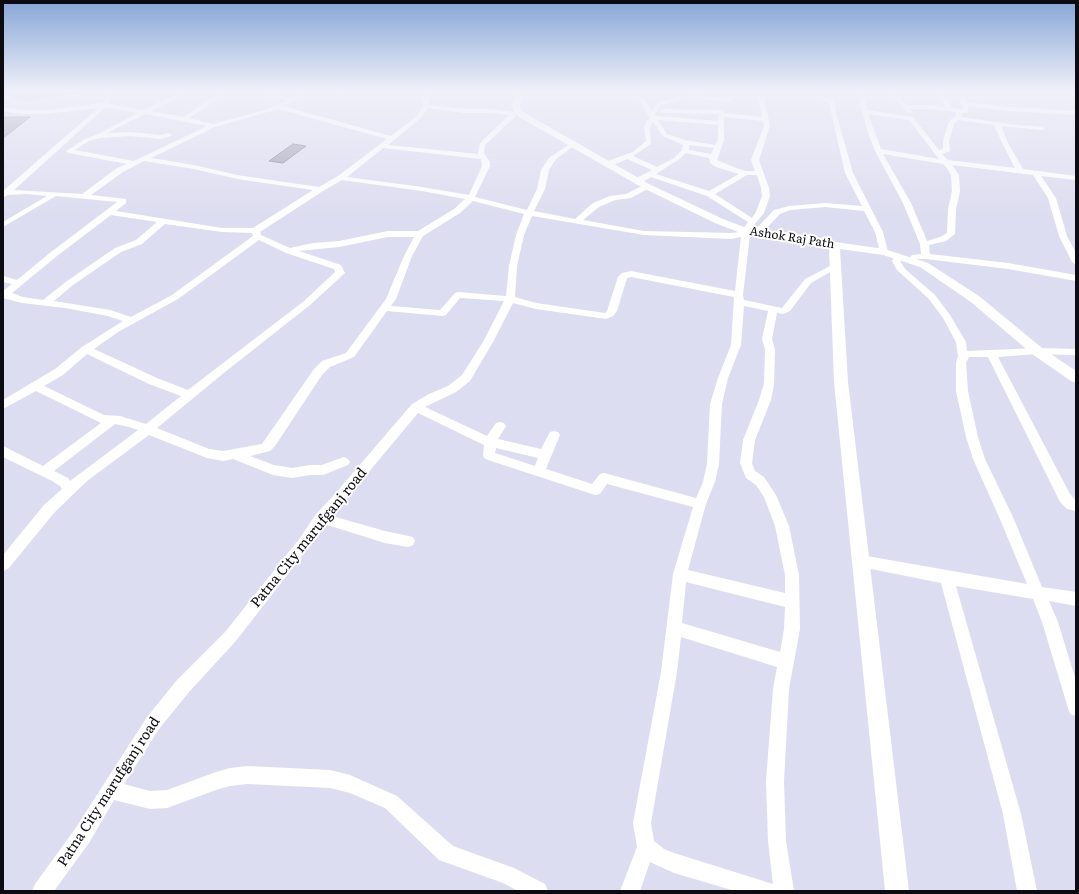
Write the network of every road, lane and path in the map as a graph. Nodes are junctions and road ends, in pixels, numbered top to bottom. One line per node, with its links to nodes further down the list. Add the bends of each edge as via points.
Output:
1 (73, 134): 32 (street)
2 (103, 134): 18 (street)
3 (197, 134): 31 (street)
4 (376, 134): 19 (street)
5 (397, 134): 19 (street)
6 (493, 134): 29 (street, via 483,143)
7 (554, 134): 21 (main road, Ashok Raj Path)
8 (648, 134): 28 (street, via 648,144)
9 (664, 134): 20 (street)
10 (721, 134): 23 (street)
11 (764, 134): 40 (street, via 755,158)
12 (839, 134): 51 (street, via 849,174)
13 (870, 134): 26 (street)
14 (923, 134): 27 (street)
15 (948, 134): 27 (street, via 947,151)
16 (1001, 134): 37 (street)
17 (169, 135): 18 (street)
18 (99, 136): 24 (street)
19 (391, 138): 22 (street)
20 (685, 142): 23 (street); 25 (street)
21 (573, 144): 35 (main road, Ashok Raj Path); 53 (street, Patna City marufganj road, via 553,158 546,167 540,194)
22 (380, 146): 29 (street); 42 (street)
23 (718, 147): 30 (street)
24 (68, 151): 32 (street, via 52,160); 34 (street)
25 (685, 151): 30 (street); 36 (street)
26 (878, 152): 33 (street); 61 (street, via 907,203)
27 (937, 152): 33 (street)
28 (627, 156): 35 (street); 36 (street)
29 (483, 157): 50 (street, via 486,162 485,171)
30 (713, 157): 39 (street, via 719,165)
31 (143, 159): 34 (street); 45 (street, via 236,177)
32 (42, 161): 46 (street)
33 (946, 162): 37 (street); 61 (street, via 956,179 951,234 943,240)
34 (135, 163): 49 (street, via 114,173)
35 (608, 164): 44 (main road, Ashok Raj Path)
36 (658, 170): 41 (street)
37 (1020, 170): 38 (street)
38 (1035, 172): 43 (street); 68 (street, via 1052,198 1061,230)
39 (745, 173): 40 (street); 48 (street)
40 (759, 173): 56 (street, via 766,196 760,214)
41 (650, 174): 44 (street); 48 (street)
42 (341, 178): 45 (street); 50 (street)
43 (1076, 178)
44 (642, 183): 55 (street, via 628,196 613,198 596,205); 58 (main road, Ashok Raj Path)
45 (320, 189): 59 (street)
46 (4, 194): 47 (street)
47 (55, 194): 49 (street); 57 (street)
48 (710, 194): 56 (street)
49 (84, 196): 52 (street, via 123,201)
50 (471, 198): 53 (street); 60 (street, via 458,212)
51 (868, 209): 58 (street, via 825,205 789,208 777,212); 64 (street, via 881,236)
52 (110, 212): 54 (street); 72 (street)
53 (529, 213): 55 (street); 74 (street, Patna City marufganj road, via 520,235 513,266)
54 (164, 220): 59 (street); 76 (street, via 139,242 118,250)
55 (577, 221): 58 (street, via 671,235 731,236)
56 (753, 222): 58 (street)
57 (3, 225)
58 (749, 233): 62 (main road, Ashok Raj Path); 75 (street)
59 (256, 234): 63 (street); 79 (street, via 175,297)
60 (420, 234): 63 (street, via 388,234); 77 (street, via 395,291)
61 (924, 244): 66 (street)
62 (834, 245): 64 (main road, Ashok Raj Path); 69 (main road)
63 (289, 251): 87 (street, via 338,267 340,273 308,303)
64 (884, 252): 65 (main road, Ashok Raj Path)
65 (898, 256): 67 (main road, Ashok Raj Path); 84 (street, via 896,261 901,270 938,303 953,326 961,342)
66 (926, 256): 67 (street, via 915,257); 70 (street, via 1008,266)
67 (912, 260): 81 (main road, Ashok Raj Path, via 935,271 969,295)
68 (1076, 262)
69 (835, 267): 78 (street, via 808,281 787,309); 106 (main road, via 841,382)
70 (1076, 278)
71 (3, 279): 72 (street)
72 (18, 283): 73 (street)
73 (4, 294): 76 (street, via 22,300)
74 (510, 299): 75 (street, via 536,306 606,316 612,311 623,277 631,274); 77 (street, via 458,294 443,313); 89 (street, Patna City marufganj road, via 466,378 452,389)
75 (739, 299): 78 (street); 102 (street, via 736,345 716,404 713,464)
76 (45, 303): 79 (street, via 110,313)
77 (384, 308): 96 (street, via 350,355 326,364 318,372 266,448)
78 (773, 310): 112 (street, via 766,339 770,350 769,384 749,440 746,463 750,474 767,488 782,526 790,561)
79 (130, 320): 80 (street)
80 (86, 349): 86 (street, via 68,365); 87 (street, via 147,379)
81 (1037, 351): 82 (street); 83 (street); 85 (main road, Ashok Raj Path)
82 (1076, 352)
83 (991, 354): 84 (street); 103 (street, via 1065,498)
84 (963, 356): 110 (street, via 961,383 974,447 1014,534)
85 (1076, 378)
86 (36, 386): 88 (street); 90 (street, via 95,416)
87 (189, 395): 92 (street)
88 (3, 405)
89 (416, 407): 94 (street); 104 (street, Patna City marufganj road, via 340,499)
90 (113, 420): 92 (street, via 132,422); 100 (street)
91 (500, 426): 94 (street)
92 (147, 430): 96 (street, via 207,453 223,456); 101 (street)
93 (554, 435): 97 (street)
94 (488, 442): 97 (street); 99 (street, via 489,456)
95 (3, 451): 100 (street)
96 (234, 454): 98 (street, via 273,470 292,473 323,470)
97 (545, 455): 99 (street)
98 (344, 462)
99 (539, 471): 102 (street, via 595,490 604,478)
100 (45, 472): 101 (street, via 64,482)
101 (68, 489): 107 (street)
102 (700, 504): 108 (street)
103 (1076, 506)
104 (321, 518): 105 (street, via 385,537); 116 (street, Patna City marufganj road, via 230,637 153,723)
105 (408, 541)
106 (861, 561): 109 (street); 123 (main road)
107 (3, 565)
108 (680, 574): 112 (street); 113 (street)
109 (947, 578): 110 (street); 124 (street, via 1012,814)
110 (1037, 592): 111 (street); 115 (street, via 1050,622)
111 (1076, 599)
112 (793, 602): 114 (street, via 791,641)
113 (675, 628): 114 (street); 117 (street, via 642,823)
114 (786, 662): 122 (street, via 781,689 775,781 777,841)
115 (1076, 708)
116 (111, 790): 118 (street, Patna City marufganj road, via 82,836); 119 (street, via 150,800 166,799 230,777 248,775 330,779 350,784 391,802 446,853 507,875)
117 (646, 847): 120 (street); 121 (street, via 657,856 674,863)
118 (42, 891)
119 (538, 891)
120 (630, 891)
121 (767, 891)
122 (784, 891)
123 (897, 891)
124 (1027, 891)

